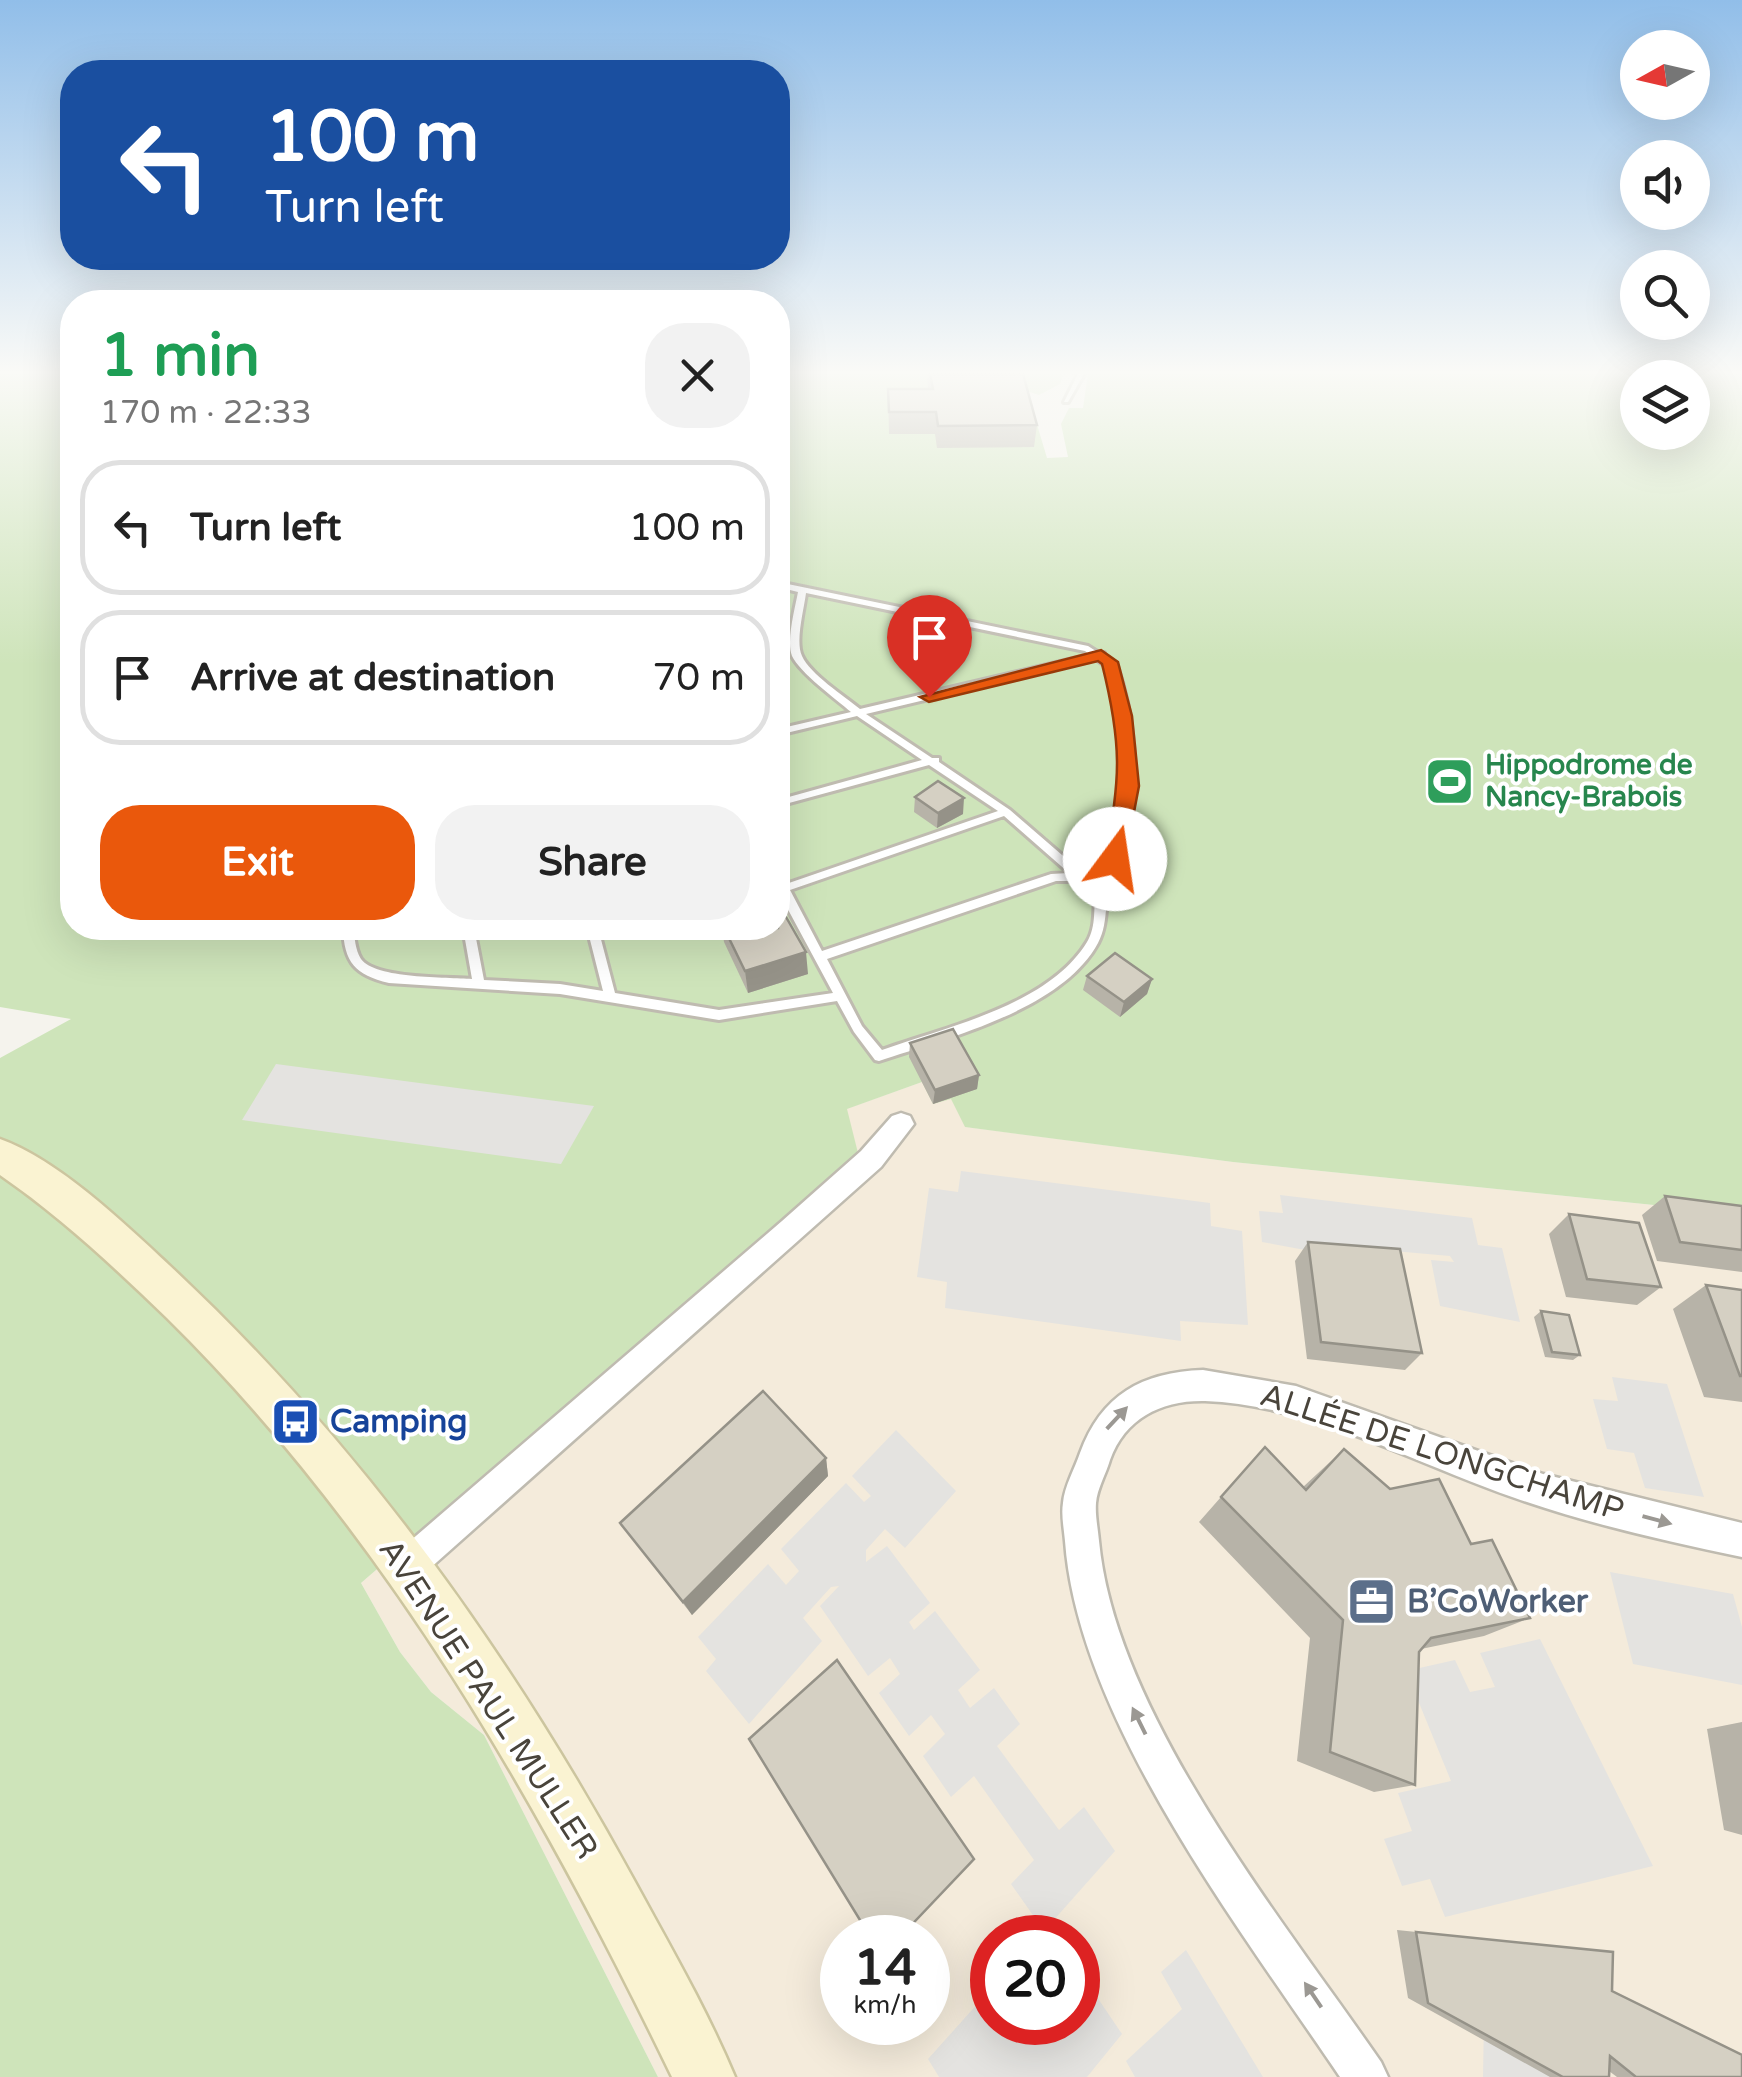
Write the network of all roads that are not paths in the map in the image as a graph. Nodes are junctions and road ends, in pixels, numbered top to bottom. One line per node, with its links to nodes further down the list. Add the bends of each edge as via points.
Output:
1 (790, 588): 2 (lane)
2 (802, 590): 3 (lane); 4 (lane, via 797,656)
3 (1101, 655): 4 (lane); 11 (lane, via 1114,668 1129,786 1120,841)
4 (860, 714): 5 (lane); 6 (lane)
5 (790, 729)
6 (935, 760): 7 (lane); 8 (lane)
7 (790, 800)
8 (1006, 812): 9 (lane); 10 (lane)
9 (1080, 877): 11 (lane); 16 (lane, via 1054,877)
10 (790, 881)
11 (1101, 886): 18 (lane, via 1103,917 1092,944 1058,984 1030,999 879,1056)
12 (790, 902): 16 (lane)
13 (349, 940): 17 (lane, via 352,961 372,976)
14 (471, 940): 17 (lane)
15 (596, 940): 19 (lane)
16 (820, 957): 18 (lane)
17 (478, 982): 19 (lane)
18 (840, 996): 19 (lane, via 719,1015)
19 (610, 997)
20 (901, 1124): 23 (street, via 792,1230)
21 (0, 1155): 23 (main road, AVENUE PAUL MULLER, via 88,1219 213,1334 295,1422)
22 (1742, 1540): 25 (street, ALLÉE DE LONGCHAMP, one-way to 22, via 1210,1849 1120,1682 1080,1562 1079,1499 1104,1432 1118,1414 1156,1390 1200,1386 1255,1393 1331,1414 1518,1484)
23 (407, 1566): 24 (main road, AVENUE PAUL MULLER, via 541,1772)
24 (704, 2077)
25 (1366, 2077)

